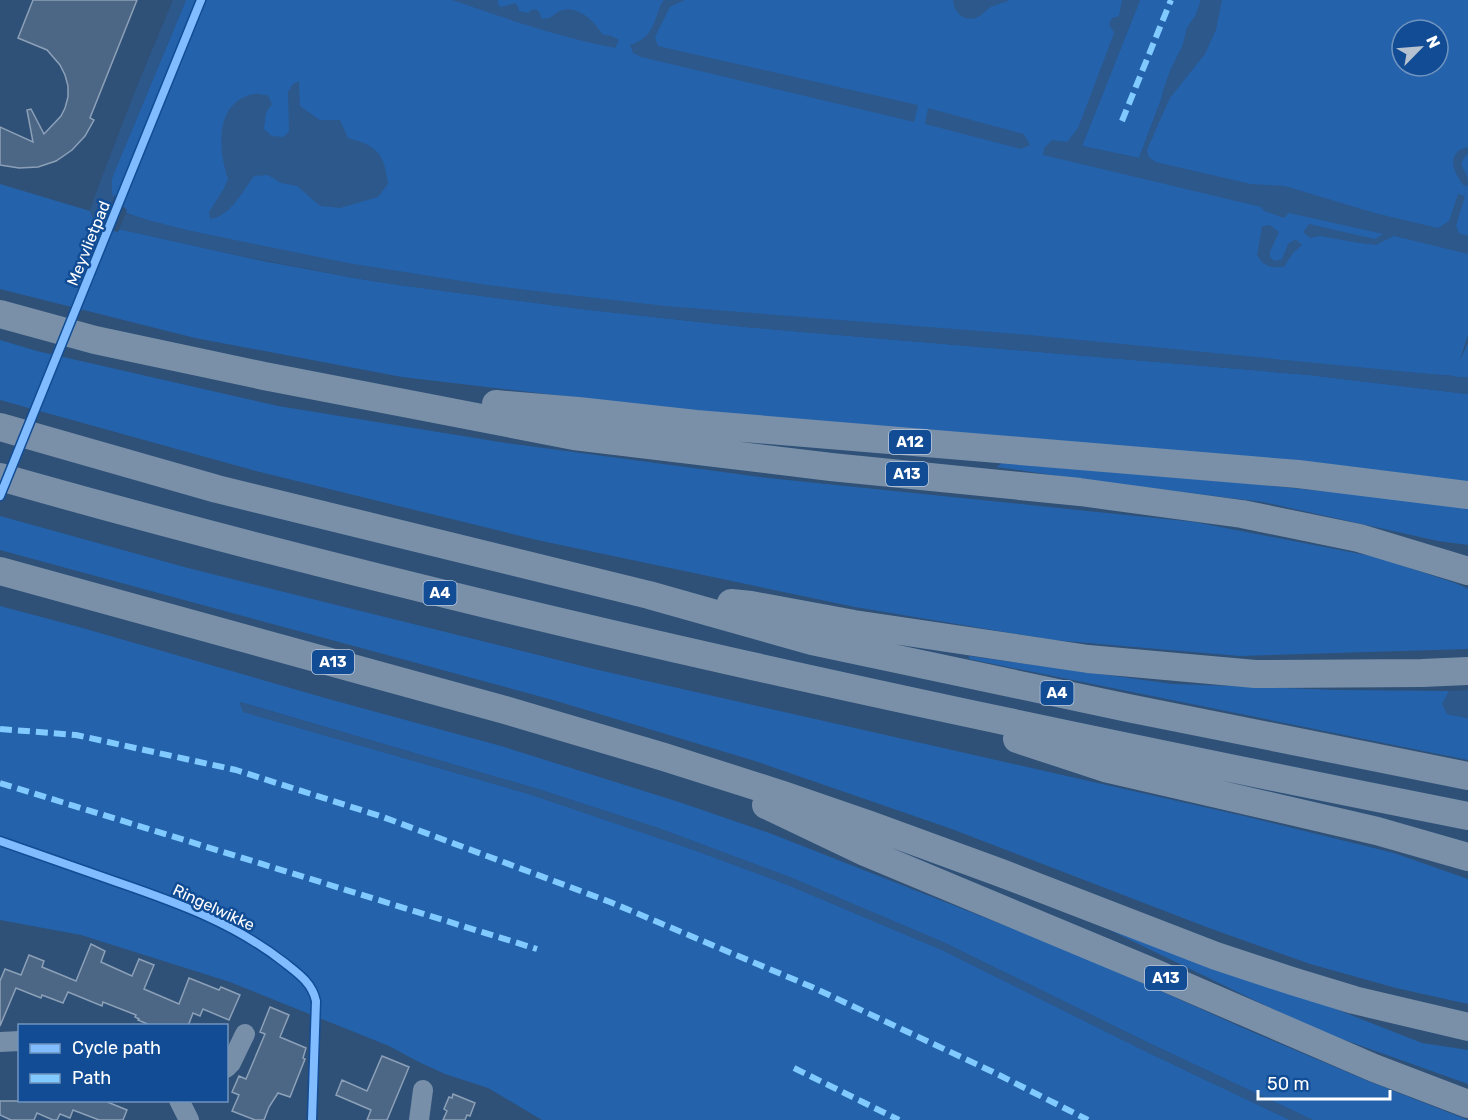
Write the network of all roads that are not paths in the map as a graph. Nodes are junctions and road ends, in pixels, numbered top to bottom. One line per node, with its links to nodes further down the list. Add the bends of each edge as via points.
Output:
1 (0, 314): 2 (highway, A13, via 94,340)
2 (351, 393): 5 (highway, A12, via 1287,473); 6 (highway, A13, via 574,436 1080,492 1242,514 1359,538)
3 (0, 427): 8 (highway, A4, via 217,489)
4 (0, 477): 10 (highway, A4, via 412,586)
5 (1468, 495)
6 (1464, 569)
7 (0, 571): 11 (highway, A13)
8 (649, 595): 9 (highway, via 751,605 1088,659 1255,674); 12 (highway, A4, via 812,641)
9 (1468, 671)
10 (884, 696): 13 (highway, A4); 14 (highway, A4, via 1105,768 1366,828)
11 (664, 757): 15 (highway, A13, via 891,832 1162,936 1292,981); 22 (highway, A13, via 865,852 1374,1068)
12 (1468, 776)
13 (1468, 816)
14 (1468, 857)
15 (1468, 1027)
16 (245, 1034): 19 (street)
17 (18, 1041): 18 (street)
18 (0, 1042)
19 (228, 1066)
20 (423, 1090): 24 (street)
21 (180, 1102): 23 (street)
22 (1468, 1104)
23 (189, 1120)
24 (419, 1120)

